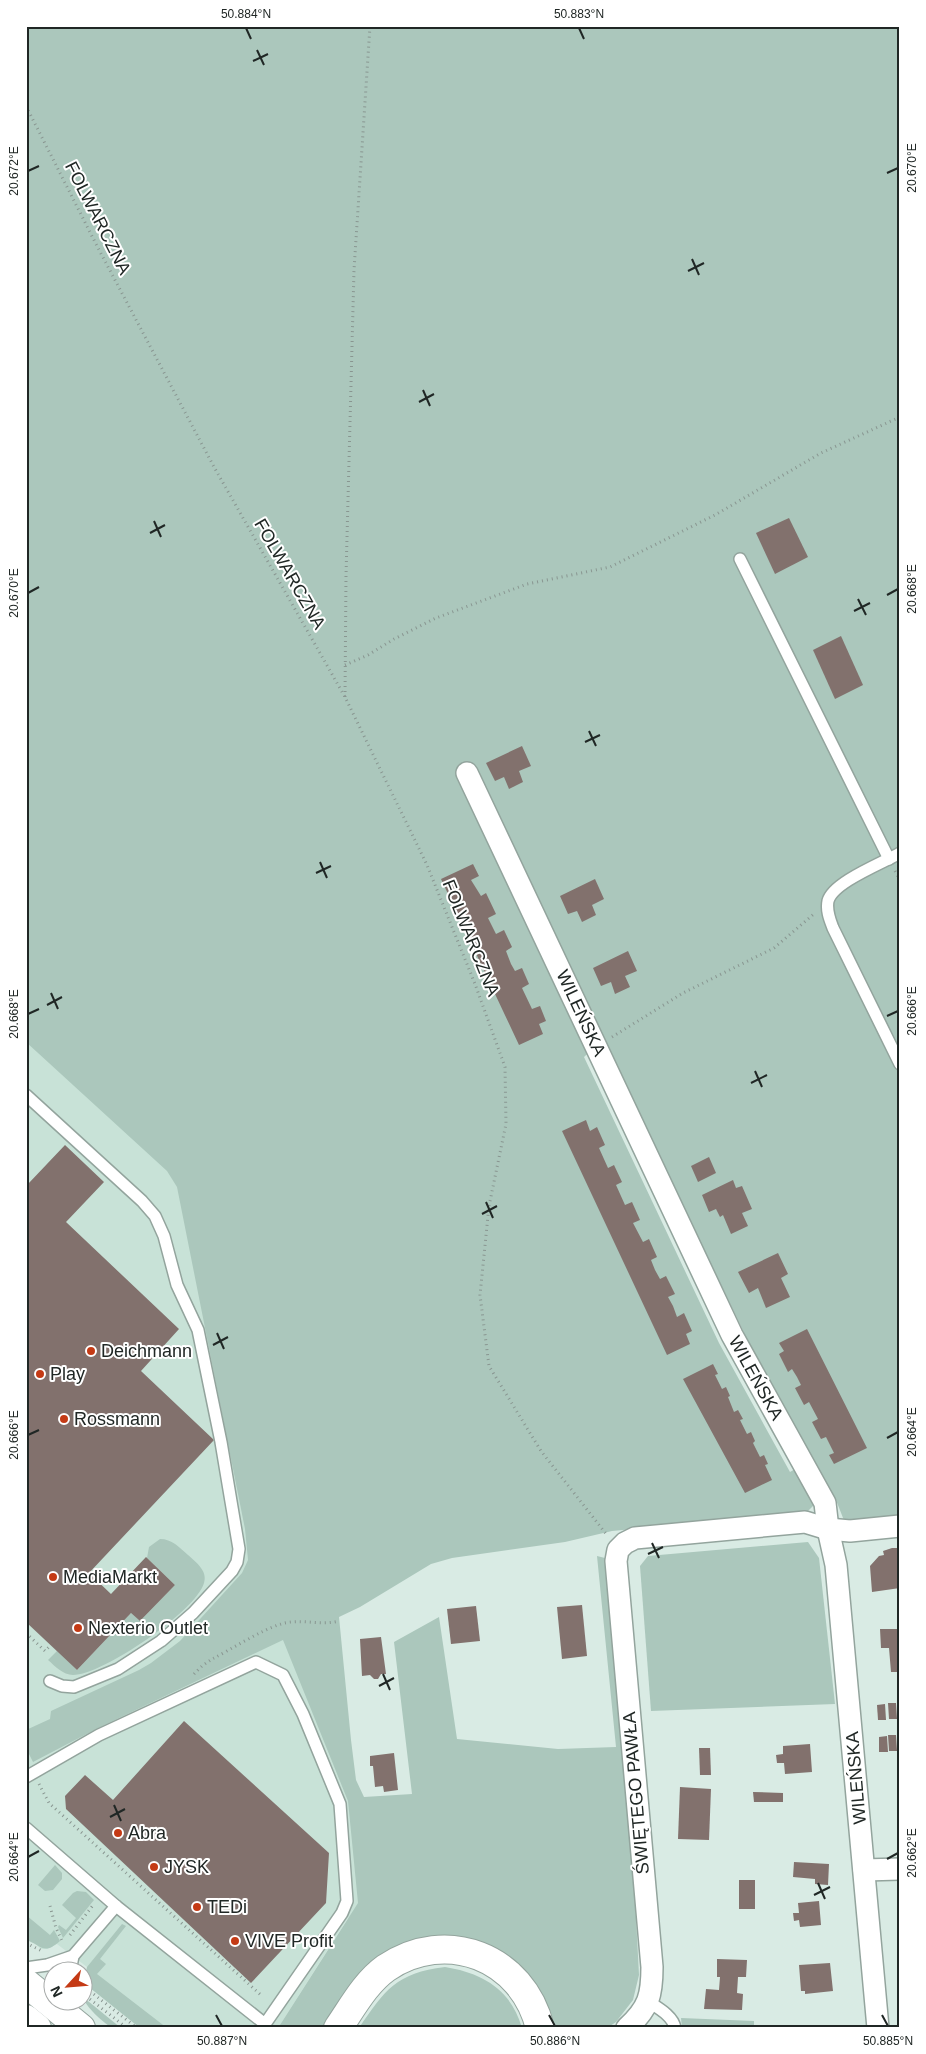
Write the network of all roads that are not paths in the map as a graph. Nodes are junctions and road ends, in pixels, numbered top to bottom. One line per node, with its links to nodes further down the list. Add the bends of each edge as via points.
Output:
1 (740, 559): 4 (lane)
2 (467, 772): 8 (street, WILEŃSKA, via 732,1334 825,1503)
3 (900, 853): 4 (lane)
4 (889, 859): 5 (lane, via 831,894 828,908 833,928)
5 (900, 1064)
6 (26, 1095): 9 (lane, via 142,1201 164,1236 177,1285 198,1330 239,1549 232,1571 193,1613 161,1641 118,1669 74,1687)
7 (900, 1526): 8 (street, via 850,1532)
8 (828, 1529): 13 (street, WILEŃSKA, via 836,1564); 19 (street, ŚWIĘTEGO PAWŁA, via 805,1522 674,1533 635,1538 618,1550 616,1561 652,1958)
9 (50, 1681)
10 (32, 1778): 14 (lane, via 99,1735 256,1662 283,1675 303,1714 340,1804 347,1897 346,1904 265,2024)
11 (26, 1828): 14 (lane)
12 (900, 1869): 13 (street)
13 (864, 1870): 27 (street, WILEŃSKA)
14 (116, 1906): 15 (lane)
15 (73, 1956): 16 (lane); 17 (lane)
16 (72, 1962)
17 (26, 1968)
18 (26, 1983): 21 (main road)
19 (649, 2002): 25 (street); 26 (lane, via 669,2016)
20 (26, 2019): 22 (main road)
21 (77, 2019)
22 (38, 2028)
23 (338, 2028): 24 (main road, via 384,1969 412,1955 441,1950 476,1955 500,1967 528,1997)
24 (540, 2028)
25 (627, 2028)
26 (675, 2028)
27 (878, 2028)

